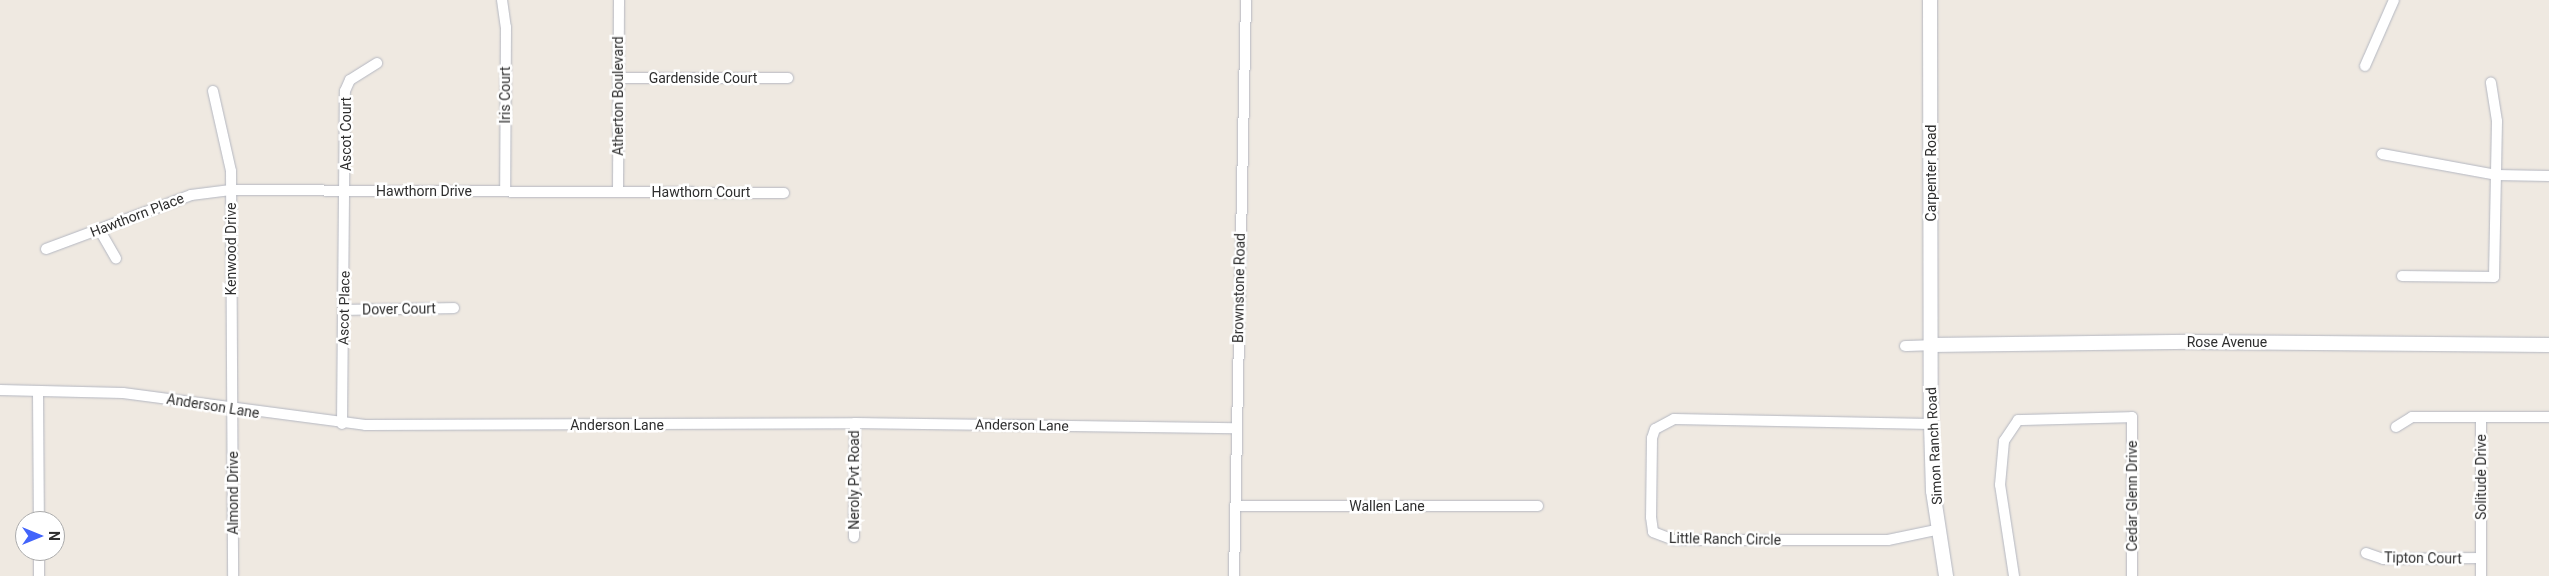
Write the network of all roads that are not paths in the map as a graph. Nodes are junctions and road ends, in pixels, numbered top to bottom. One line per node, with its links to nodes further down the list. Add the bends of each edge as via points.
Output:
1 (502, 0): 17 (street, Iris Court, via 506,27)
2 (619, 0): 8 (street, Atherton Boulevard)
3 (1246, 0): 38 (street, Brownstone Road)
4 (1930, 0): 26 (street, Carpenter Road)
5 (2394, 0): 7 (street)
6 (377, 63): 16 (street, Ascot Court, via 350,80 345,91)
7 (2365, 66)
8 (618, 78): 9 (street, Gardenside Court); 18 (street, Atherton Boulevard)
9 (788, 78)
10 (2491, 82): 13 (street, via 2497,121)
11 (213, 91): 15 (street, Kenwood Drive)
12 (2382, 154): 13 (street)
13 (2496, 175): 14 (street); 23 (street, via 2494,277)
14 (2549, 176)
15 (231, 190): 16 (street, Hawthorn Drive); 20 (street, Hawthorn Place, via 191,195); 31 (street, Kenwood Drive)
16 (345, 191): 17 (street, Hawthorn Drive); 25 (street, Ascot Place)
17 (505, 192): 18 (street, Hawthorn Drive)
18 (618, 192): 19 (street, Hawthorn Court)
19 (784, 193)
20 (99, 229): 21 (street, Hawthorn Place); 22 (street)
21 (46, 250)
22 (116, 259)
23 (2402, 276)
24 (454, 308): 25 (street, Dover Court)
25 (344, 310): 35 (street, Ascot Place)
26 (1931, 345): 27 (street, Rose Avenue, via 2194,342); 28 (street, Rose Avenue); 36 (street, Simon Ranch Road)
27 (2549, 345)
28 (1905, 346)
29 (0, 390): 30 (street, Anderson Lane)
30 (38, 392): 31 (street, Anderson Lane, via 123,392); 41 (street)
31 (232, 410): 35 (street, Anderson Lane); 48 (street, Almond Drive)
32 (2549, 416): 33 (street, Solitude Drive)
33 (2481, 417): 37 (street, via 2412,417); 45 (street, Solitude Drive)
34 (855, 423): 35 (street, Anderson Lane); 38 (street, Anderson Lane); 43 (street, Neroly Pvt Road)
35 (342, 424)
36 (1931, 424): 42 (street, Simon Ranch Road); 42 (street, Little Ranch Circle, via 1674,419 1655,429 1652,438 1651,517 1654,532 1674,540 1888,540)
37 (2396, 427)
38 (1236, 428): 39 (street, Brownstone Road)
39 (1235, 506): 40 (street, Wallen Lane); 49 (street, Brownstone Road)
40 (1538, 506)
41 (39, 511)
42 (1940, 529): 50 (street, Simon Ranch Road)
43 (854, 537)
44 (2366, 552): 45 (street, Tipton Court, via 2384,560)
45 (2481, 558): 53 (street, Solitude Drive)
46 (39, 561): 47 (street)
47 (39, 576)
48 (233, 576)
49 (1234, 576)
50 (1946, 576)
51 (2014, 576): 52 (street, Cedar Glenn Drive, via 2000,485 2004,441 2018,420 2132,417)
52 (2132, 576)
53 (2481, 576)

